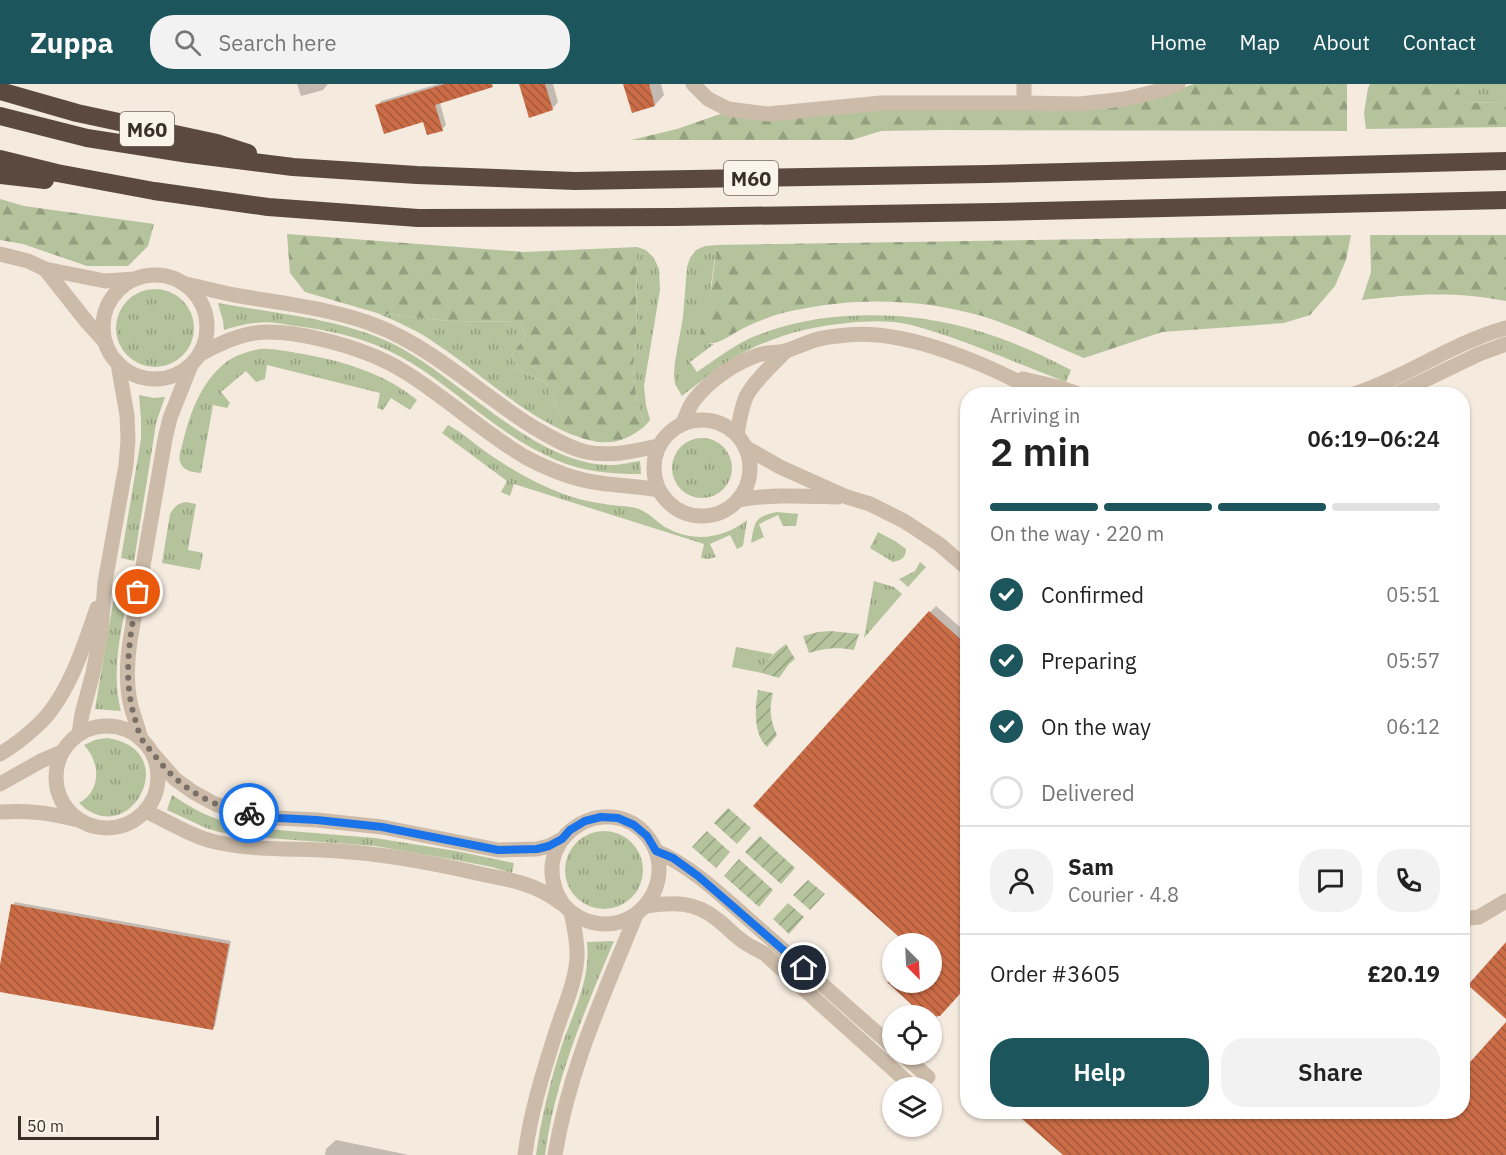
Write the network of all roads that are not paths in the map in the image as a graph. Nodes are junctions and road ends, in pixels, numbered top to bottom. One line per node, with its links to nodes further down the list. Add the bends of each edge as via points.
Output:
1 (693, 84): 5 (street, via 708,99 729,109 768,114 881,103)
2 (1024, 84): 5 (street)
3 (1178, 84): 5 (street, via 1125,99 1080,104)
4 (0, 91): 9 (highway, M60, via 77,113 218,143)
5 (1024, 103)
6 (0, 116): 9 (highway, M60, via 87,138)
7 (0, 159): 11 (highway, M60)
8 (1506, 161): 9 (highway, M60, via 575,181)
9 (294, 167)
10 (0, 175): 11 (highway, M60)
11 (154, 191): 12 (highway, M60, via 268,207 418,218 698,217)
12 (1506, 200)
13 (0, 254): 14 (street)
14 (45, 269): 15 (street, via 105,281); 18 (street)
15 (138, 278): 16 (street, via 168,277); 18 (street, via 113,297 103,326)
16 (182, 283): 21 (street, via 195,294 207,324 205,340); 30 (street, via 312,308 376,326 406,339 519,418 585,452 616,454)
17 (1506, 328): 26 (street)
18 (105, 342): 22 (street)
19 (1506, 344): 27 (street)
20 (786, 351): 23 (street, via 816,340 882,336 958,355); 28 (street, via 760,354 730,369 693,400); 29 (street, via 746,396 740,414)
21 (195, 360): 22 (street, via 177,374 162,379 146,379); 31 (street, via 238,336 266,331 353,347 405,372 501,441 555,471 597,483); 37 (street, via 165,438 130,641 130,702)
22 (118, 364): 35 (street, via 128,440)
23 (1011, 377): 24 (street); 25 (street)
24 (1029, 387)
25 (1058, 387)
26 (1373, 387)
27 (1411, 387)
28 (683, 423): 29 (street, via 711,421 725,426); 30 (street)
29 (741, 440): 32 (street, via 780,467); 33 (street, via 750,460 750,475)
30 (658, 446): 31 (street, via 654,476)
31 (658, 490): 33 (street, via 674,508 696,516 719,513)
32 (846, 497): 33 (street, via 788,495); 34 (street, via 904,521)
33 (738, 500)
34 (960, 562)
35 (105, 582): 36 (street, via 99,642); 39 (street, via 89,632 58,700 39,724)
36 (79, 734): 37 (street, via 94,727 111,726); 38 (street)
37 (141, 739): 40 (street)
38 (62, 752): 41 (street); 44 (street, via 55,776 56,789 68,812)
39 (0, 754)
40 (153, 754): 42 (street, via 158,778); 45 (street, via 193,792 237,811 382,827 498,850 537,849)
41 (0, 784)
42 (145, 811): 44 (street, via 134,821 106,829); 48 (street, via 218,843 377,855 448,866 519,882)
43 (0, 812): 44 (street, via 45,812)
44 (78, 820)
45 (562, 839): 46 (street, via 585,821 618,818 647,836); 48 (street, via 554,854 552,872 555,889)
46 (656, 851): 49 (street, via 659,880); 51 (street, via 698,876)
47 (1506, 901): 50 (street)
48 (567, 908): 49 (street, via 586,921 603,924 620,922); 55 (street, via 577,958 538,1091)
49 (641, 910): 53 (street, via 679,903 710,914 765,954); 56 (street, via 582,1048)
50 (1470, 918)
51 (882, 1037)
52 (914, 1065): 54 (street)
53 (902, 1077)
54 (928, 1077)
55 (525, 1155)
56 (555, 1155)

